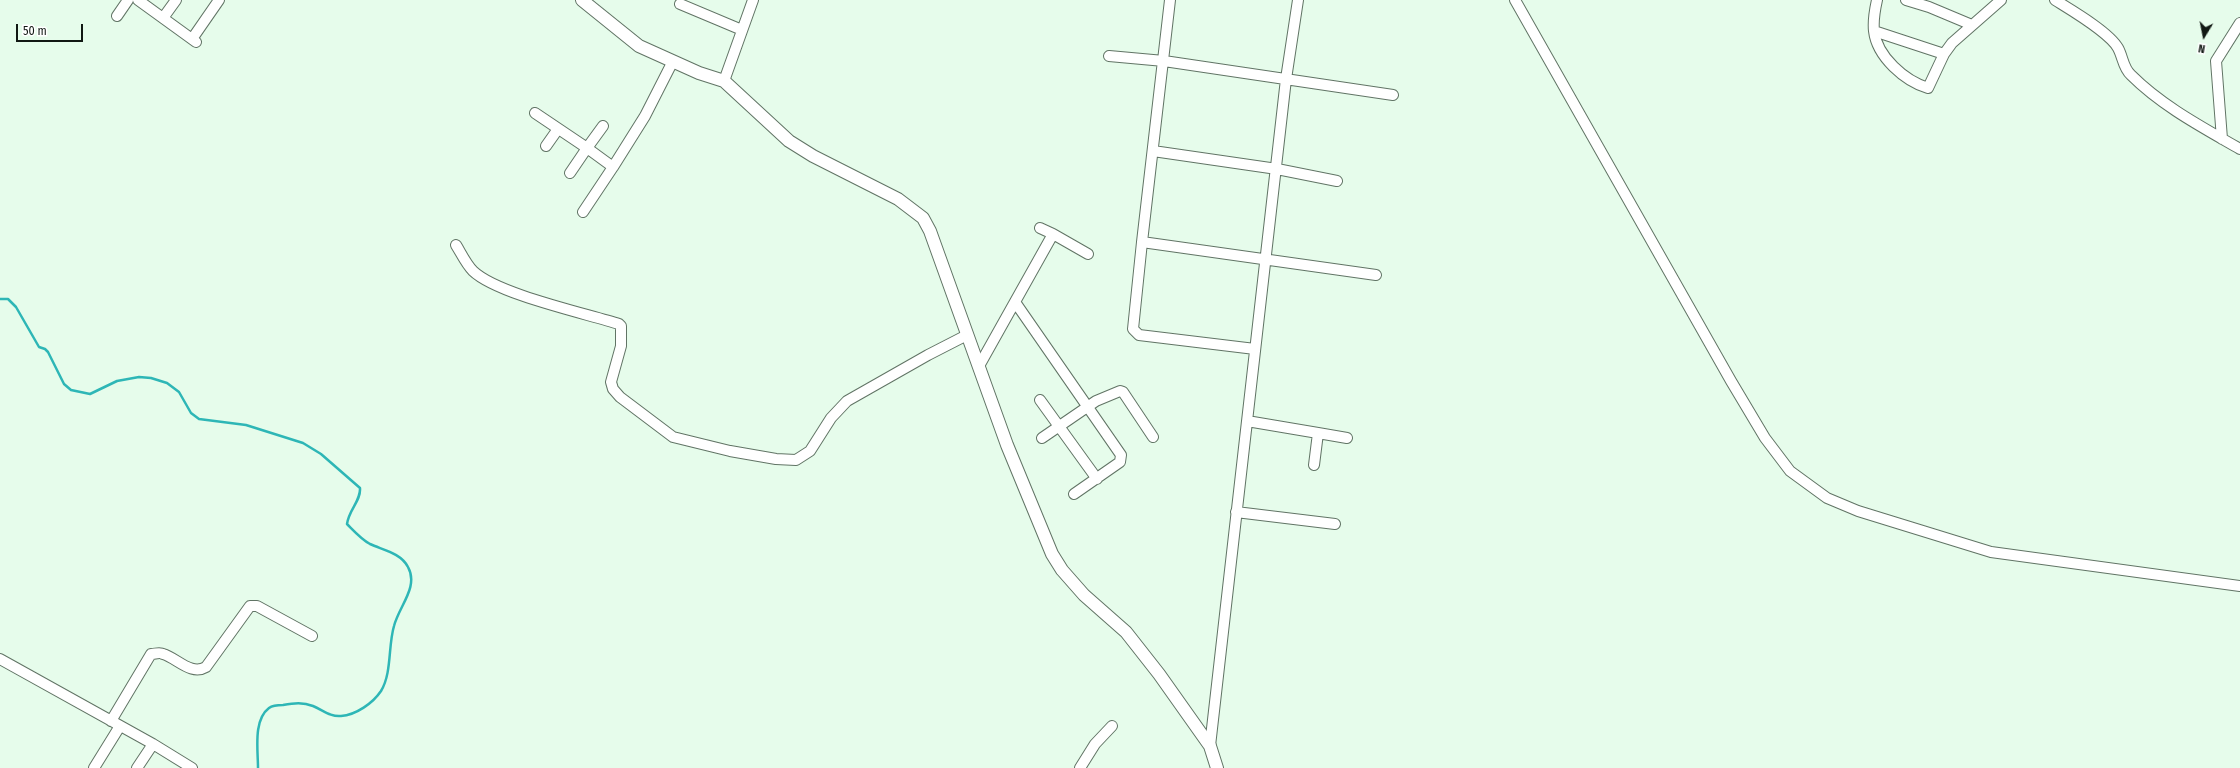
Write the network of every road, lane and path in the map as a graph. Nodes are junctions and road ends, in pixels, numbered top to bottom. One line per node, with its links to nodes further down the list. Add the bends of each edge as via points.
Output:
1 (128, 0): 15 (street)
2 (138, 0): 16 (street)
3 (176, 0): 16 (street)
4 (219, 0): 16 (street, via 194,40)
5 (582, 0): 23 (street, via 639,46)
6 (753, 0): 19 (street)
7 (1170, 0): 24 (street)
8 (1298, 0): 25 (street)
9 (1515, 0): 65 (street, via 1731,382 1765,438 1790,471 1827,498 1858,511 1991,552)
10 (1876, 0): 20 (street)
11 (1906, 0): 18 (street)
12 (2001, 0): 18 (street)
13 (2055, 0): 31 (street, via 2111,39 2118,48 2129,74 2147,89 2191,121)
14 (680, 4): 19 (street)
15 (117, 16)
16 (163, 18)
17 (2240, 23): 31 (street, via 2216,61)
18 (1972, 25): 21 (street)
19 (742, 30): 26 (street)
20 (1874, 31): 21 (street); 21 (street, via 1879,46 1894,68 1921,86 1931,86)
21 (1944, 54)
22 (1109, 56): 24 (street)
23 (673, 61): 26 (street); 36 (street, via 645,116)
24 (1164, 61): 25 (street); 35 (street)
25 (1286, 79): 27 (street); 37 (street)
26 (724, 81): 49 (street, via 789,141 898,199 923,218)
27 (1393, 96)
28 (535, 113): 30 (street)
29 (602, 126): 33 (street)
30 (558, 128): 32 (street); 33 (street)
31 (2222, 139): 34 (street)
32 (546, 146)
33 (587, 148): 36 (street); 38 (street)
34 (2240, 149)
35 (1153, 151): 37 (street); 43 (street)
36 (613, 167): 40 (street)
37 (1277, 169): 39 (street); 46 (street)
38 (570, 173)
39 (1338, 181)
40 (583, 212)
41 (1040, 228): 42 (street)
42 (1053, 234): 45 (street); 48 (street)
43 (1142, 242): 46 (street); 50 (street, via 1133,329 1135,333)
44 (456, 245): 49 (street, via 471,270 481,277 522,295 619,324 621,346 611,382 613,389 673,437 730,451 796,460 810,451 831,418 846,401)
45 (1088, 254)
46 (1267, 260): 47 (street); 50 (street)
47 (1376, 275)
48 (1015, 302): 51 (street); 53 (street)
49 (967, 335): 51 (street)
50 (1255, 349): 54 (street)
51 (979, 366): 71 (street, via 1024,490 1052,554 1084,595 1126,632)
52 (1040, 400): 55 (street)
53 (1087, 406): 55 (street); 57 (street, via 1108,395 1123,392); 61 (street, via 1121,455 1120,462)
54 (1247, 421): 56 (street); 63 (street)
55 (1059, 426): 58 (street); 61 (street)
56 (1318, 433): 59 (street); 60 (street)
57 (1153, 437)
58 (1042, 438)
59 (1347, 438)
60 (1314, 465)
61 (1097, 479): 62 (street)
62 (1074, 494)
63 (1236, 512): 64 (street); 71 (street)
64 (1335, 524)
65 (2240, 586)
66 (312, 636): 68 (street, via 258,606 250,606 202,670 192,669 164,654 151,654)
67 (0, 659): 68 (street)
68 (116, 723): 70 (street); 73 (street)
69 (1112, 726): 75 (street, via 1095,744)
70 (153, 744): 72 (street); 74 (street)
71 (1210, 746): 76 (street)
72 (187, 767)
73 (94, 768)
74 (137, 768)
75 (1080, 768)
76 (1217, 768)

